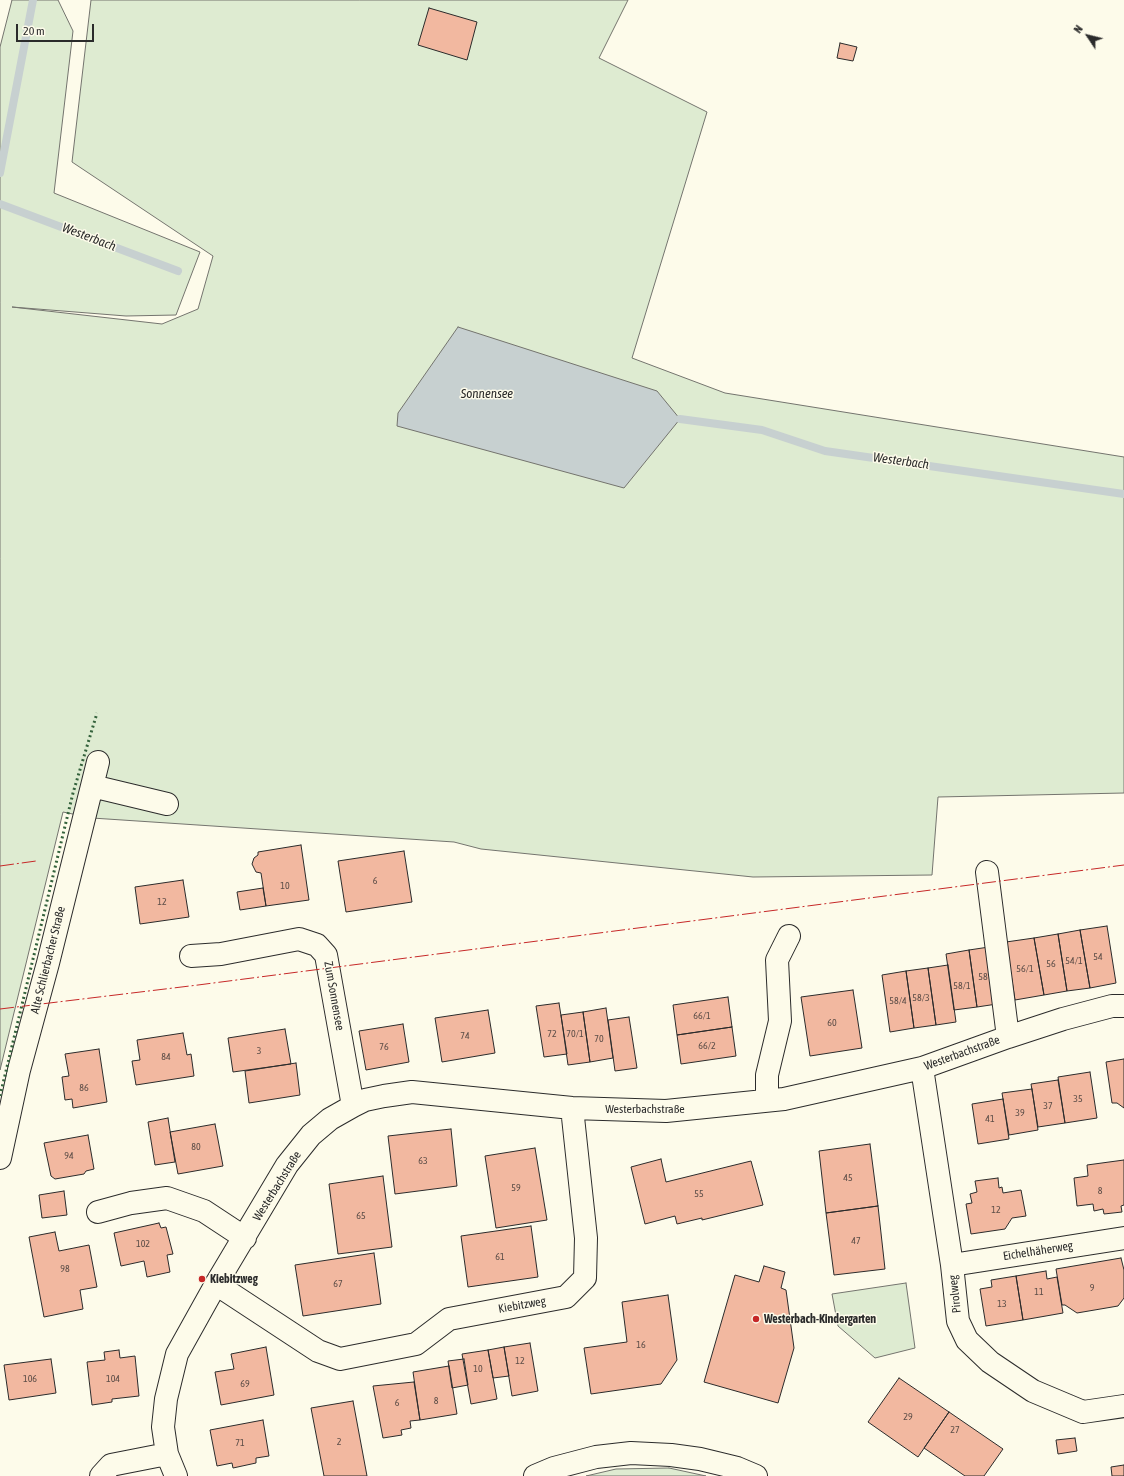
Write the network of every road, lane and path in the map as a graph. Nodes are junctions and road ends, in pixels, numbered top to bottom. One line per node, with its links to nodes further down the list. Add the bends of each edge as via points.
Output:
1 (98, 762): 2 (street, Alte Schlierbacher Straße)
2 (92, 786): 3 (street); 13 (street, Alte Schlierbacher Straße, via 19,1070)
3 (167, 804)
4 (987, 872): 8 (street)
5 (789, 936): 10 (street, via 777,960 780,1021 767,1075)
6 (191, 956): 11 (street, Zum Sonnensee, via 221,954 299,939 317,945 326,955)
7 (1124, 1006): 8 (street, Westerbachstraße, via 1112,1006)
8 (1008, 1036): 9 (street, Westerbachstraße)
9 (922, 1068): 10 (street, Westerbachstraße, via 784,1099); 17 (street, Pirolweg)
10 (767, 1100): 12 (street, Westerbachstraße, via 666,1111)
11 (352, 1106): 12 (street, Westerbachstraße, via 365,1100 412,1092); 15 (street, Westerbachstraße, via 330,1119 311,1135 287,1165)
12 (572, 1108): 18 (street, Kiebitzweg, via 586,1238 585,1278 566,1297 449,1319 416,1344 340,1359 318,1352)
13 (0, 1158)
14 (98, 1212): 15 (street, via 167,1198 204,1211)
15 (245, 1238): 18 (street, Westerbachstraße)
16 (1124, 1238): 17 (street, Eichelhäherweg)
17 (952, 1265): 19 (street, Pirolweg, via 958,1321 967,1340 990,1362 1033,1391 1083,1412)
18 (216, 1284): 20 (street, Westerbachstraße, via 177,1354 166,1399 164,1426)
19 (1124, 1406)
20 (167, 1454): 21 (street, via 111,1465); 22 (street, Westerbachstraße)
21 (101, 1476)
22 (176, 1476)
23 (535, 1476): 24 (street, via 596,1457 632,1453 700,1459 737,1468)
24 (756, 1476)

